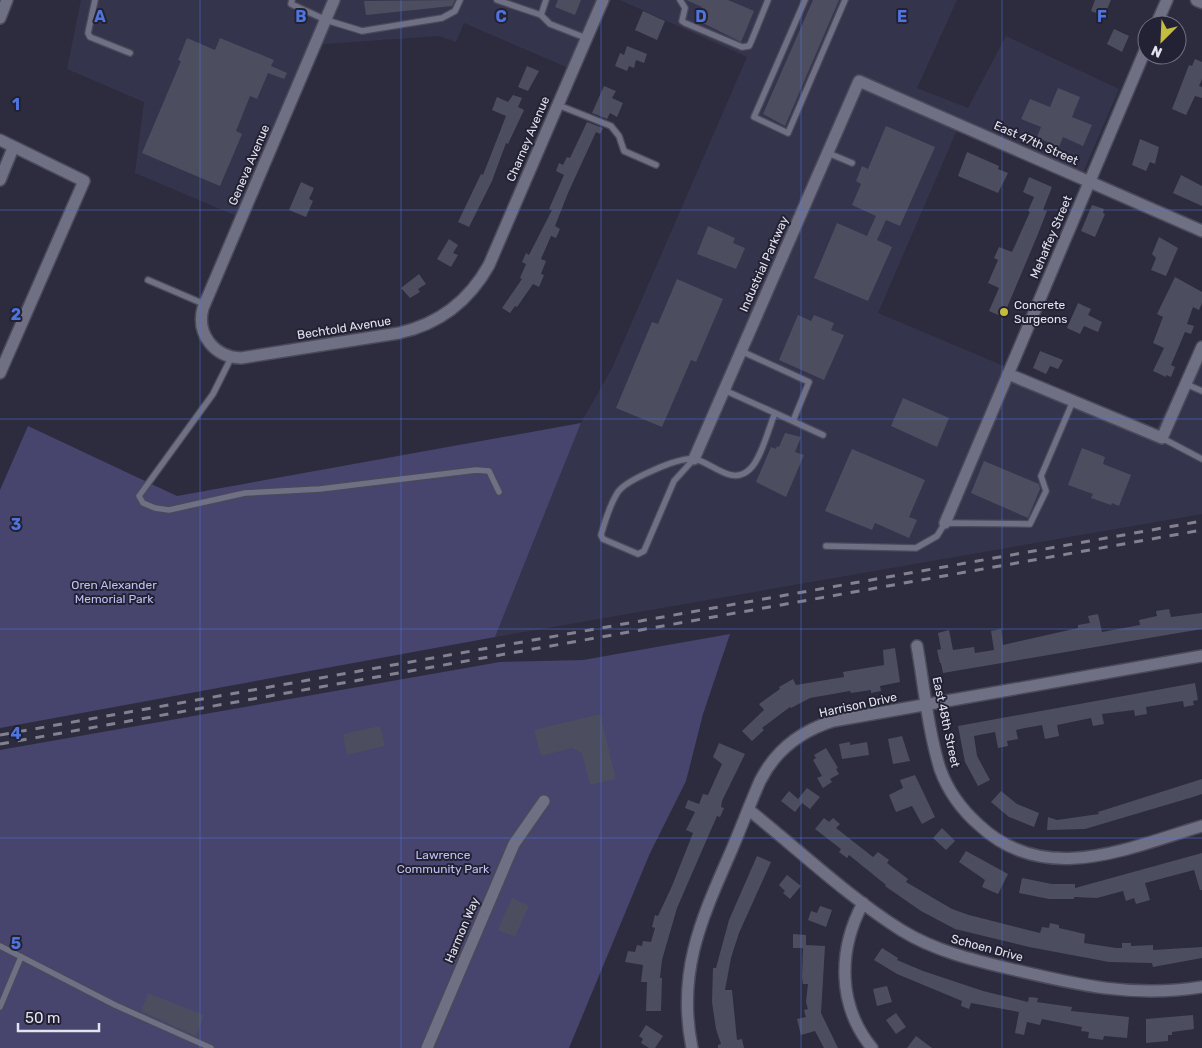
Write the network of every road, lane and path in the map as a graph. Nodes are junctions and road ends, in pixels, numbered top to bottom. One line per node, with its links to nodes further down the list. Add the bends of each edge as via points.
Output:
1 (7, 0): 18 (street)
2 (95, 0): 21 (lane, via 88,33 90,37)
3 (292, 0): 19 (lane, via 291,4)
4 (334, 0): 19 (street, Geneva Avenue)
5 (460, 0): 19 (lane, via 455,11 442,18 362,31)
6 (497, 0): 16 (lane)
7 (546, 0): 16 (lane)
8 (603, 0): 20 (street, Charney Avenue)
9 (680, 0): 10 (lane, via 685,8 682,20 685,23 742,48 751,42)
10 (768, 0)
11 (805, 0): 12 (lane, via 754,118 788,133)
12 (845, 0)
13 (1167, 0): 17 (street)
14 (1197, 0): 15 (street)
15 (1202, 2)
16 (541, 15): 20 (lane, via 550,24)
17 (1160, 15)
18 (0, 18)
19 (326, 20): 35 (street, Geneva Avenue)
20 (586, 38): 24 (street, Charney Avenue)
21 (130, 53)
22 (1139, 65): 31 (street, Mehaffey Street)
23 (859, 81): 27 (street, Industrial Parkway); 31 (street, East 47th Street)
24 (558, 105): 29 (lane, via 611,126 624,150); 34 (street, Charney Avenue, via 489,265)
25 (0, 140): 26 (street)
26 (13, 148): 30 (street); 39 (street, via 84,180)
27 (828, 153): 28 (lane); 37 (street, Industrial Parkway)
28 (852, 163)
29 (656, 165)
30 (0, 180)
31 (1089, 181): 32 (street, East 47th Street); 40 (street, Mehaffey Street)
32 (1202, 231)
33 (148, 280): 35 (lane)
34 (474, 287): 38 (street, Bechtold Avenue, via 450,311 414,330 241,358)
35 (204, 304): 38 (street, Geneva Avenue, via 201,323 208,342 221,353)
36 (1202, 347): 41 (street)
37 (741, 351): 42 (street, Industrial Parkway); 46 (lane, via 809,382)
38 (232, 356): 51 (lane, via 213,394 139,496 143,503 169,510 245,493 320,489 476,470 489,471)
39 (0, 373)
40 (1008, 374): 44 (street); 52 (street, Mehaffey Street)
41 (1186, 384): 43 (lane); 48 (street)
42 (724, 390): 45 (lane); 49 (street, Industrial Parkway)
43 (1202, 391)
44 (1073, 401): 48 (street); 52 (lane, via 1041,476 1046,491 1030,524)
45 (775, 413): 46 (lane); 49 (lane, via 751,469 741,475 727,475)
46 (793, 422): 47 (lane)
47 (823, 434)
48 (1162, 438): 50 (lane)
49 (694, 459): 49 (lane, via 660,465 618,490 606,518 601,535 603,539 638,554 644,551 674,481)
50 (1202, 459)
51 (499, 492)
52 (945, 523): 53 (lane, via 937,536 916,548)
53 (826, 546)
54 (916, 646): 56 (street, East 48th Street)
55 (1202, 656): 56 (street, Harrison Drive)
56 (927, 705): 58 (street, Harrison Drive, via 833,722 801,735 771,763); 59 (street, East 48th Street, via 941,771 958,803 986,832 1021,851 1050,858 1090,858)
57 (544, 801): 66 (street, Harmon Way, via 514,844)
58 (749, 810): 60 (street, Schoen Drive); 67 (street, Harrison Drive, via 694,940 687,990)
59 (1202, 826)
60 (864, 903): 63 (street, Schoen Drive, via 902,930 957,956 1098,989 1152,991); 68 (street, via 847,944 844,979 853,1018)
61 (0, 946): 62 (lane)
62 (21, 956): 64 (lane); 65 (lane, via 115,1005)
63 (1202, 987)
64 (0, 1007)
65 (211, 1048)
66 (426, 1048)
67 (692, 1048)
68 (872, 1048)

